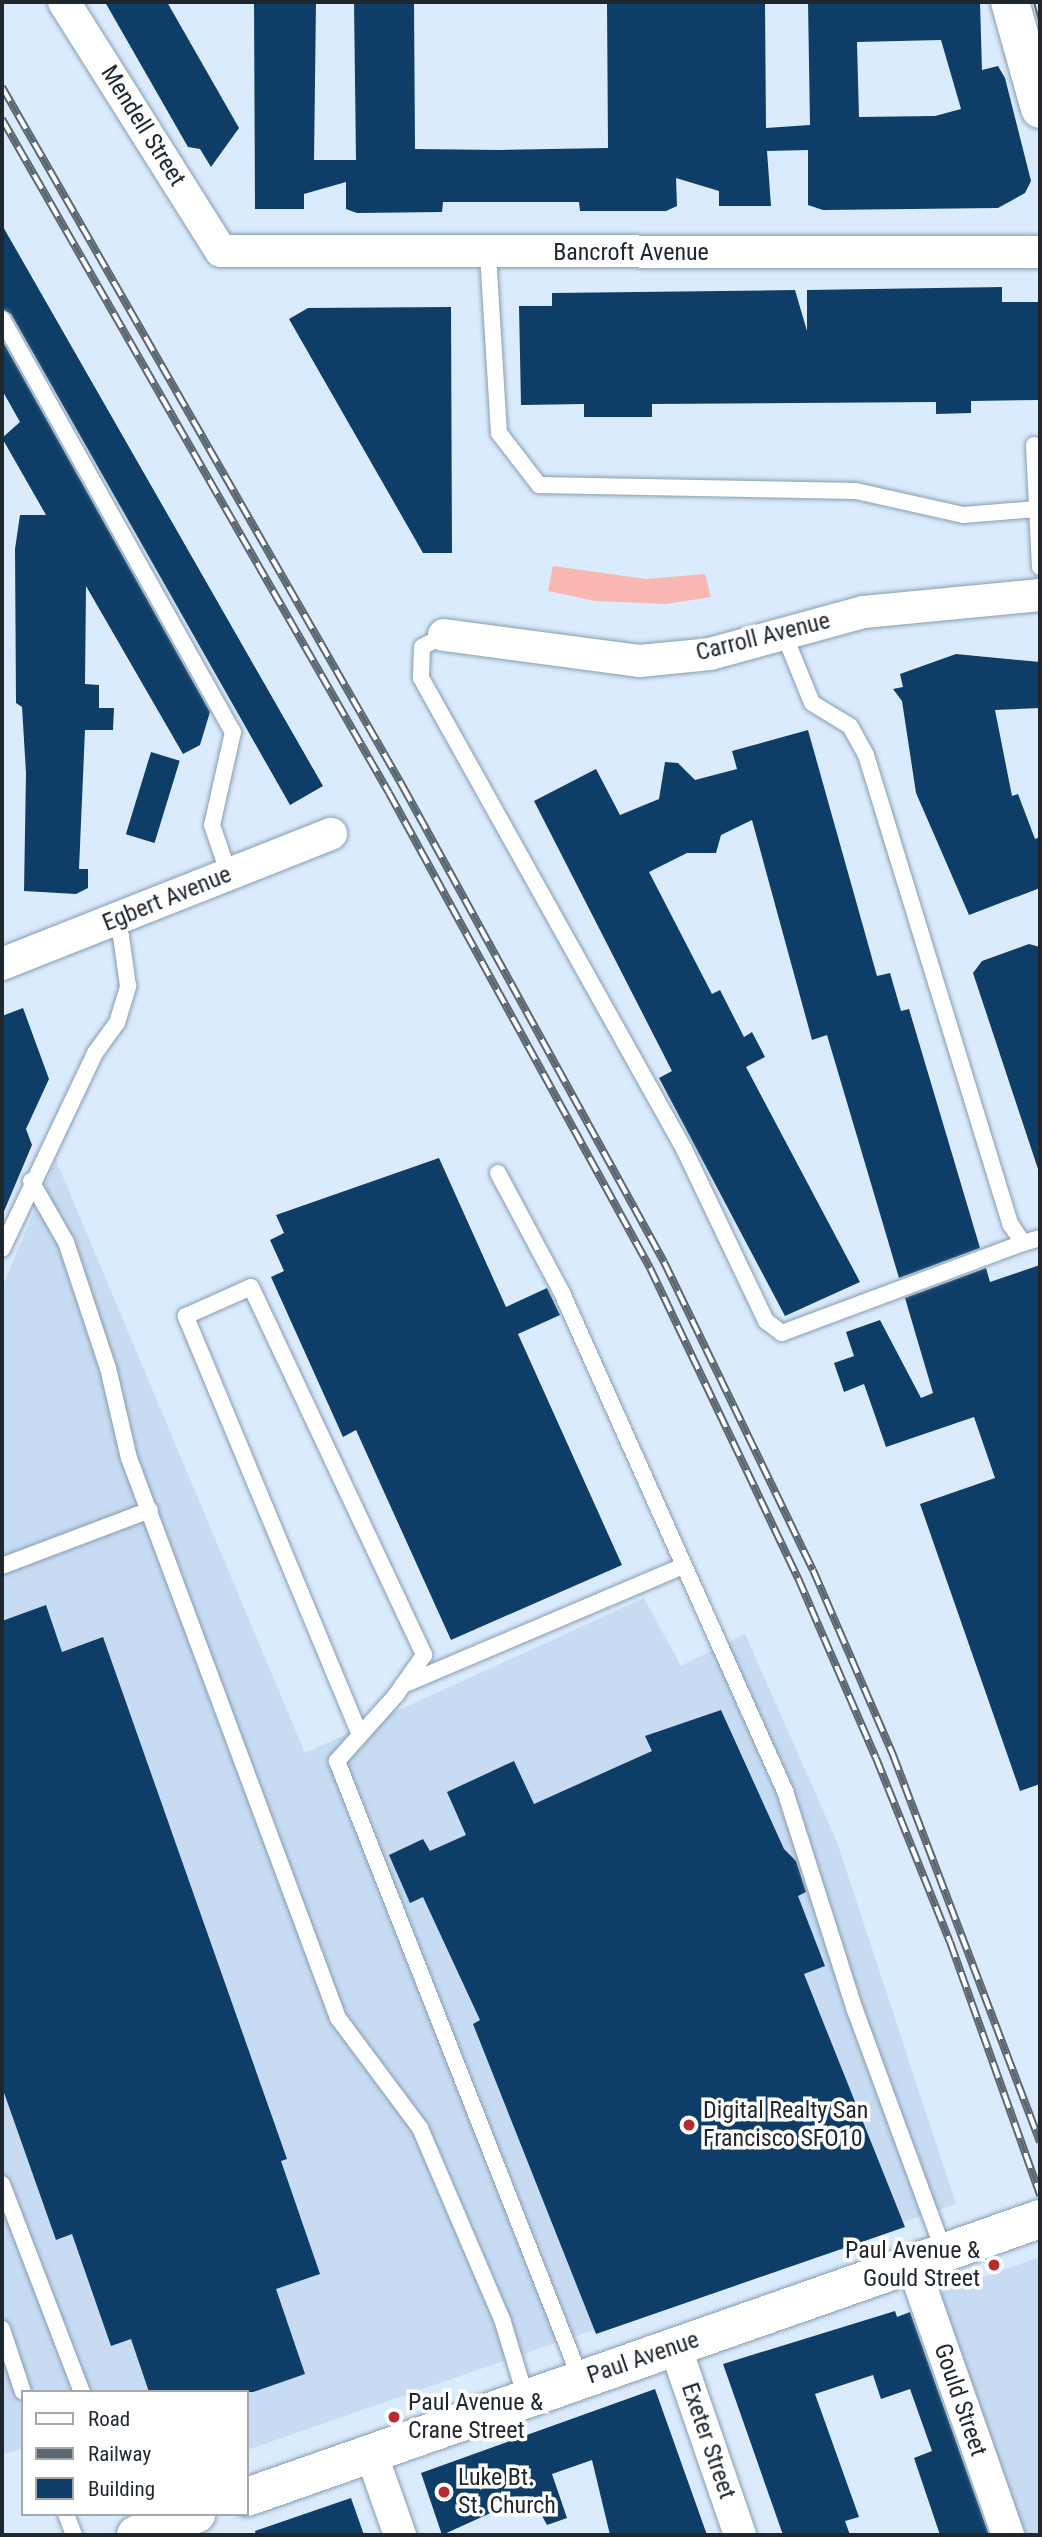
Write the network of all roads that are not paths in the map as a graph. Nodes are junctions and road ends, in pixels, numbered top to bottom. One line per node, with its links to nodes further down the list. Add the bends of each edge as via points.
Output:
1 (64, 2): 4 (street, Mendell Street)
2 (1010, 2): 3 (main road)
3 (1040, 109)
4 (221, 251): 6 (street, Bancroft Avenue)
5 (1040, 252): 6 (street, Bancroft Avenue)
6 (488, 254): 9 (lane, via 499,433 540,485 856,491 963,515)
7 (2, 319): 15 (lane, via 233,732 212,825)
8 (1034, 445): 9 (lane)
9 (1037, 509): 10 (lane)
10 (1040, 567)
11 (1040, 595): 12 (street, Carroll Avenue, via 864,612)
12 (784, 634): 13 (street, Carroll Avenue, via 710,654 640,661); 21 (lane, via 813,703 849,726 866,755 1011,1225)
13 (444, 635): 21 (lane, via 422,647 421,678 684,1149 765,1321 782,1333)
14 (331, 834): 15 (street, Egbert Avenue)
15 (229, 875): 16 (street, Egbert Avenue)
16 (112, 921): 17 (street, Egbert Avenue); 19 (lane, via 121,936 128,986 117,1023 94,1053)
17 (2, 964)
18 (498, 1173): 25 (lane, via 562,1293)
19 (31, 1181): 22 (lane); 23 (lane, via 66,1242)
20 (1040, 1238): 21 (lane)
21 (1023, 1242)
22 (2, 1249)
23 (150, 1510): 24 (lane); 36 (lane, via 338,2018 420,2128 502,2319)
24 (2, 1566)
25 (684, 1566): 26 (lane); 30 (lane, via 785,1791)
26 (403, 1685): 27 (lane); 27 (lane, via 424,1655 251,1287 186,1317)
27 (360, 1735): 33 (lane, via 337,1761)
28 (2, 2184): 35 (lane)
29 (1040, 2220): 30 (main road, Paul Avenue)
30 (929, 2259): 32 (main road, Paul Avenue); 46 (street, Gould Street)
31 (2, 2329): 34 (lane)
32 (675, 2346): 33 (main road, Paul Avenue); 45 (street, Exeter Street)
33 (581, 2379): 36 (main road, Paul Avenue)
34 (22, 2390)
35 (81, 2390)
36 (526, 2398): 37 (main road, Paul Avenue)
37 (371, 2453): 38 (main road, Paul Avenue); 44 (street)
38 (248, 2497)
39 (67, 2516): 42 (lane)
40 (131, 2516): 43 (lane)
41 (190, 2516): 43 (main road)
42 (74, 2535)
43 (137, 2535)
44 (400, 2535)
45 (740, 2535)
46 (1008, 2535)

